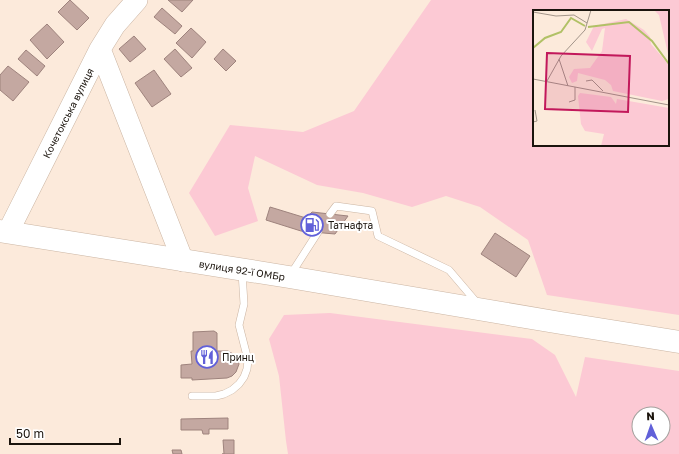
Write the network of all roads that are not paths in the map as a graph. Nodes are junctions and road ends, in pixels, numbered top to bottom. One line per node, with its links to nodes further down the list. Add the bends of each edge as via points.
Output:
1 (137, 0): 2 (main road, Кочетокська вулиця, via 115,25)
2 (100, 49): 4 (main road, Кочетокська вулиця); 6 (main road)
3 (330, 214): 9 (lane, via 336,206 372,211 378,236 448,270)
4 (4, 231): 6 (highway, вулиця 92-ї ОМБр)
5 (318, 232): 8 (lane)
6 (183, 261): 7 (highway, вулиця 92-ї ОМБр)
7 (242, 270): 8 (highway, вулиця 92-ї ОМБр); 11 (lane, via 244,304 239,325 248,360 244,377 232,390 224,394)
8 (289, 277): 9 (highway, вулиця 92-ї ОМБр)
9 (483, 310): 10 (highway, вулиця 92-ї ОМБр)
10 (679, 342)
11 (192, 396)

